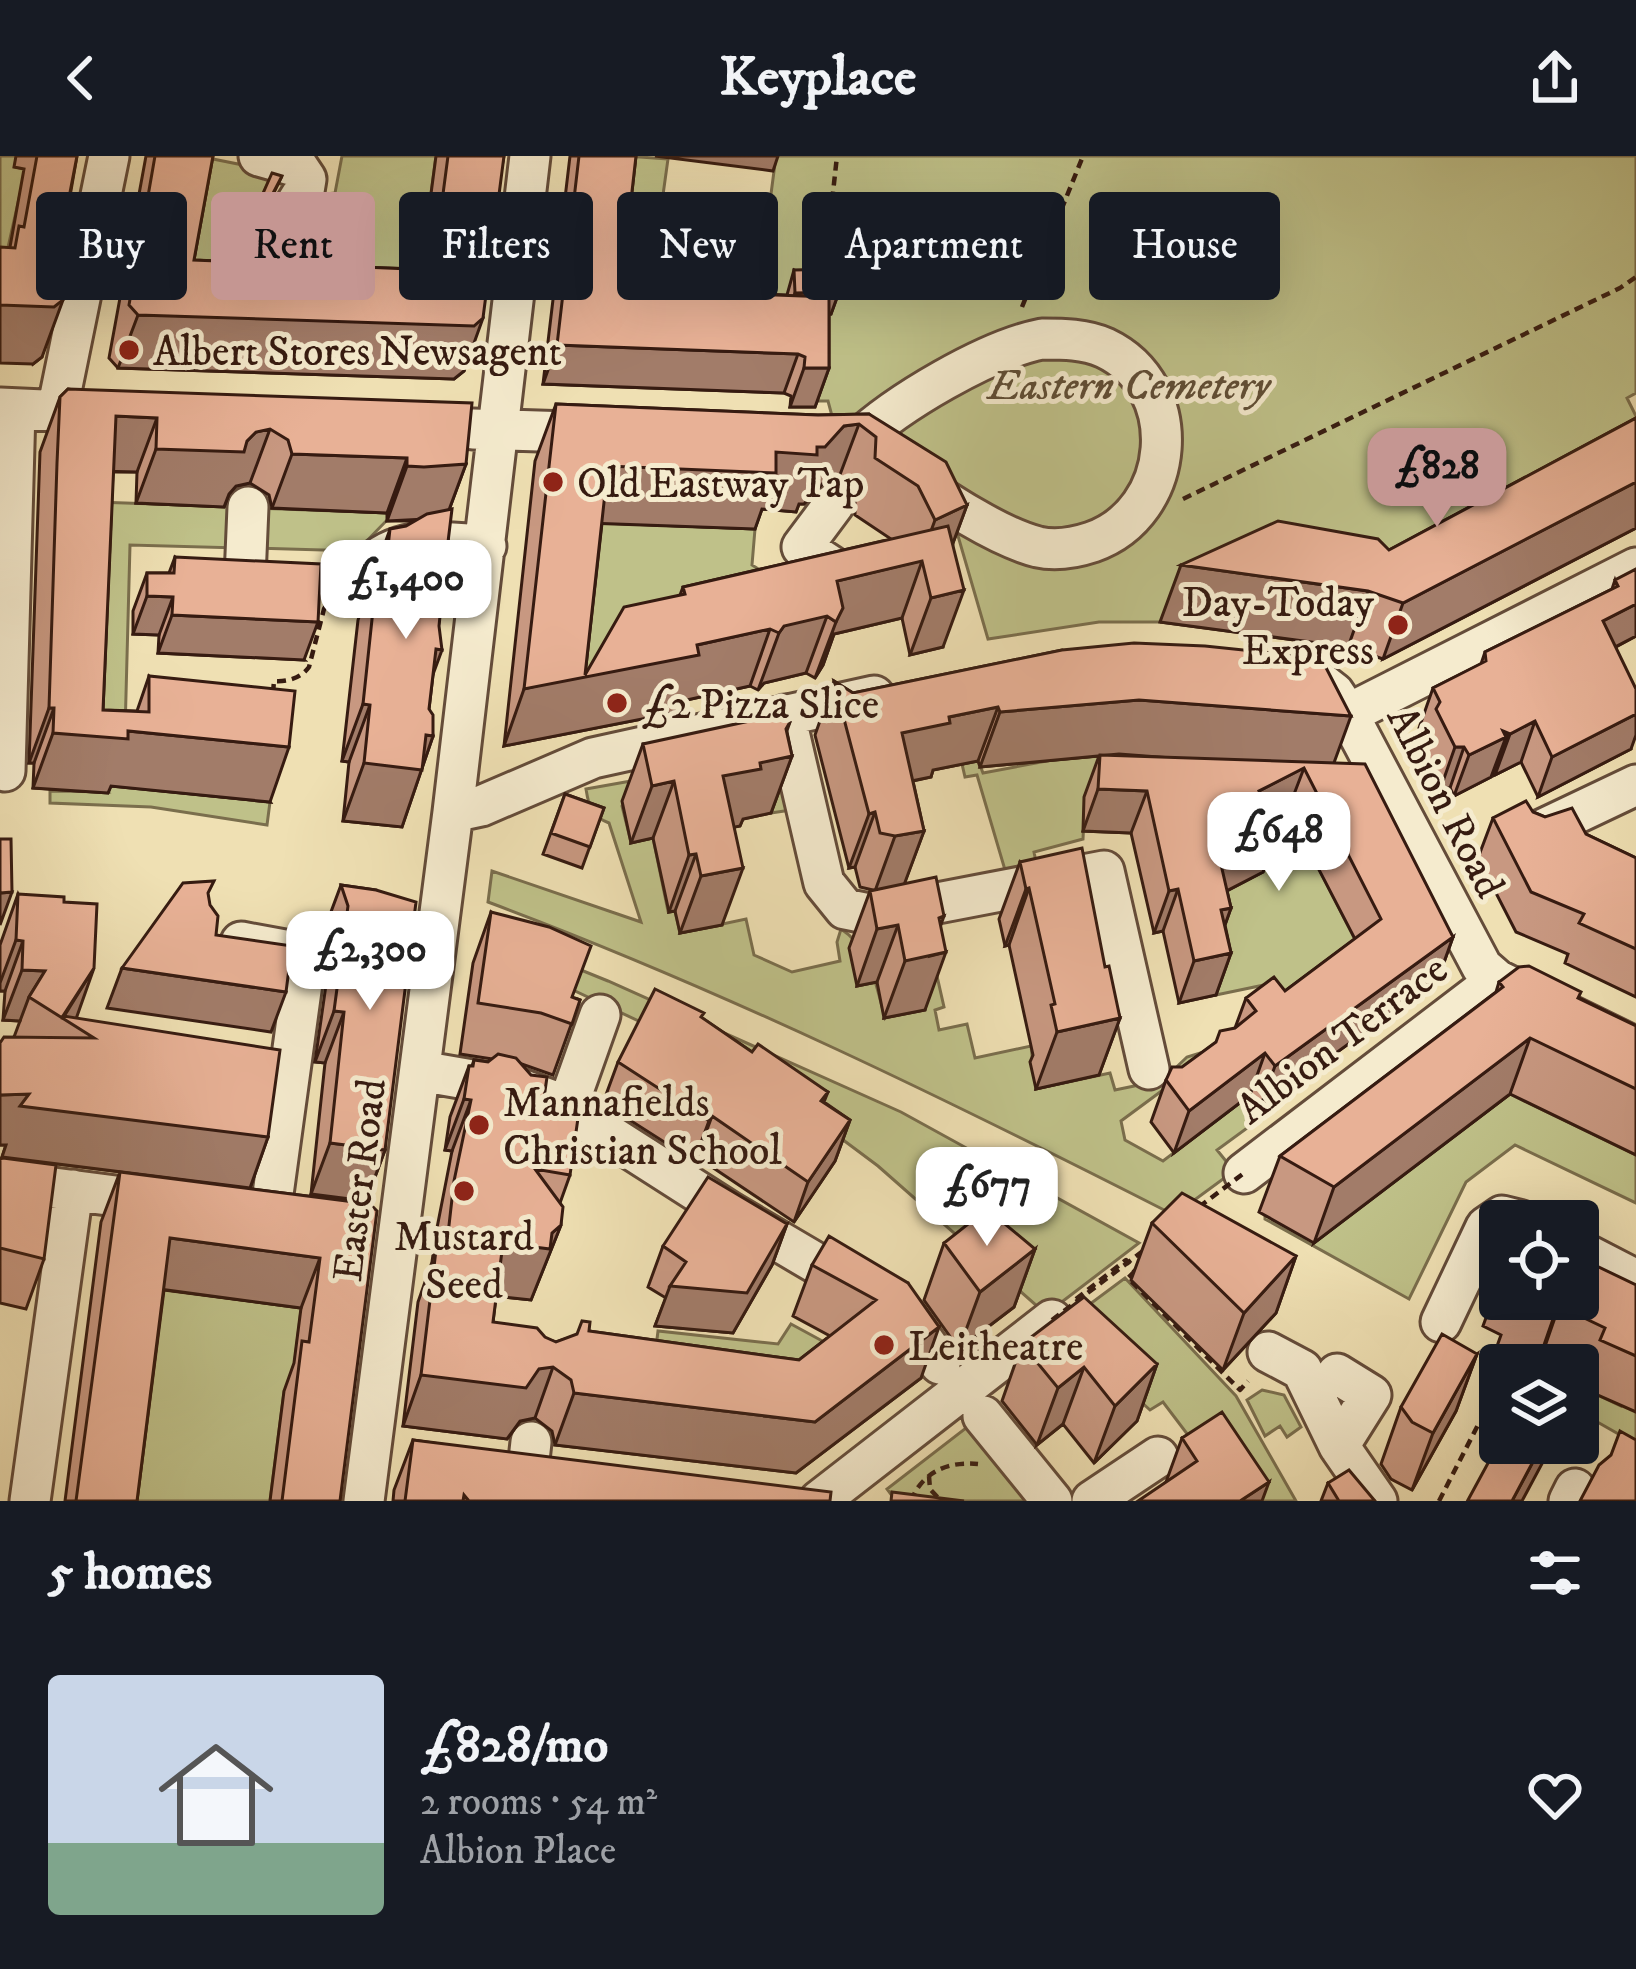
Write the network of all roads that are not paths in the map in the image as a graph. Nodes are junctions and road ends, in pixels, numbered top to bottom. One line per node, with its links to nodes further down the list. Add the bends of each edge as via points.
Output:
1 (109, 156): 6 (street)
2 (259, 156): 4 (street, via 298,167)
3 (530, 156): 9 (street, Easter Road)
4 (303, 192)
5 (8, 409): 6 (street); 14 (street)
6 (57, 411): 7 (street)
7 (143, 414)
8 (431, 427): 9 (street)
9 (498, 430): 10 (street); 13 (street, Easter Road)
10 (634, 434)
11 (836, 459): 11 (street, via 886,413 1042,339 1081,340 1116,354 1143,381 1160,423 1160,472 1142,507 1110,534 1068,548 1039,548); 15 (street, via 802,547)
12 (248, 507): 18 (street)
13 (486, 546): 16 (street, via 415,543); 25 (street, Easter Road)
14 (5, 565): 23 (street)
15 (830, 566)
16 (359, 568)
17 (1636, 568): 21 (street)
18 (245, 578)
19 (1283, 668): 21 (street, Albion Road, via 1325,685)
20 (916, 687): 22 (street)
21 (1348, 714): 28 (street, Albion Road, via 1471,952)
22 (785, 715): 25 (street, via 593,758); 31 (street, via 824,884 845,909 875,915 1104,872)
23 (5, 771)
24 (1636, 785): 26 (street)
25 (453, 812): 32 (street, Easter Road)
26 (1533, 834)
27 (217, 937): 37 (street, via 306,954)
28 (1497, 980): 30 (street, Albion Road); 34 (street, Albion Terrace)
29 (601, 1015): 33 (street)
30 (1636, 1048)
31 (1149, 1069)
32 (421, 1072): 33 (street, via 518,1088); 40 (street, Easter Road)
33 (567, 1108): 47 (street, via 906,1316)
34 (1244, 1173)
35 (0, 1181): 36 (street)
36 (73, 1190): 37 (street); 57 (street)
37 (270, 1216): 38 (street)
38 (315, 1222)
39 (358, 1228): 40 (street)
40 (399, 1233): 52 (street, Easter Road)
41 (1479, 1242): 45 (street)
42 (1599, 1261): 43 (street)
43 (1636, 1280)
44 (1052, 1320): 56 (street)
45 (1441, 1322)
46 (1268, 1352): 50 (street, via 1302,1370)
47 (940, 1364)
48 (1337, 1374): 50 (street, via 1371,1395)
49 (983, 1416): 60 (street, via 1002,1463)
50 (1339, 1446): 62 (street)
51 (1158, 1457): 61 (street)
52 (369, 1459): 53 (street); 58 (street, Easter Road)
53 (414, 1465)
54 (482, 1473): 55 (street, via 529,1460)
55 (572, 1482)
56 (867, 1487): 59 (street)
57 (30, 1501)
58 (364, 1501)
59 (819, 1501)
60 (1052, 1501)
61 (1092, 1501)
62 (1377, 1501)

